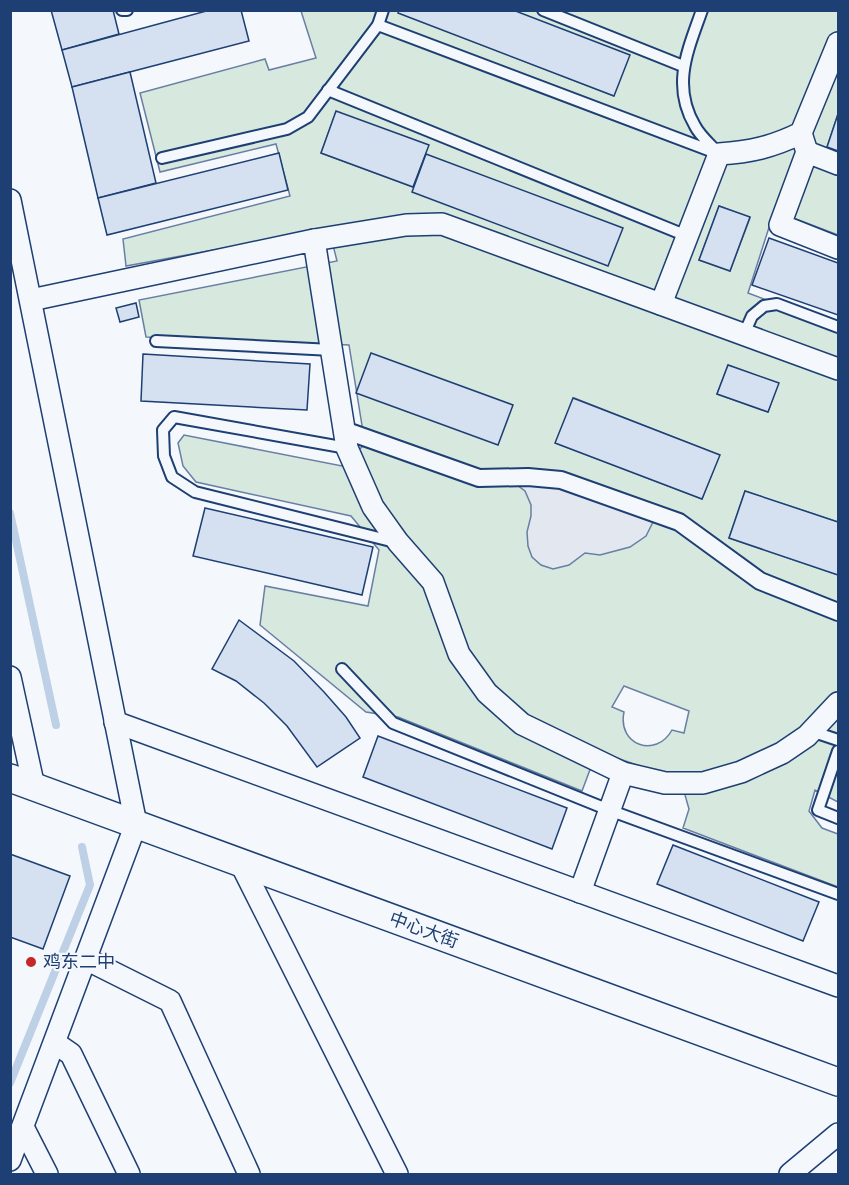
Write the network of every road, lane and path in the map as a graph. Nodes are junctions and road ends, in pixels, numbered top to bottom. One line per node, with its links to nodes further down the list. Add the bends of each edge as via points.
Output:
1 (122, 10): 2 (lane)
2 (128, 10)
3 (383, 10): 6 (lane)
4 (543, 10): 8 (lane)
5 (702, 10): 8 (lane)
6 (378, 25): 10 (lane); 12 (lane)
7 (838, 43): 9 (street)
8 (683, 66): 12 (lane, via 684,99 695,126)
9 (830, 85): 11 (street)
10 (328, 90): 13 (lane, via 308,117 286,129); 16 (lane)
11 (804, 142): 12 (street); 14 (street); 18 (street, via 780,225)
12 (719, 154): 16 (street)
13 (162, 158)
14 (838, 164)
15 (10, 200): 19 (street)
16 (687, 236): 20 (street)
17 (314, 240): 19 (street); 20 (street, via 406,225 442,224); 24 (street)
18 (838, 248)
19 (30, 300): 32 (street)
20 (661, 304): 22 (street)
21 (838, 327): 22 (lane, via 777,304 764,306 752,316)
22 (744, 334): 25 (street)
23 (156, 341): 24 (lane)
24 (332, 350): 26 (street)
25 (838, 369)
26 (346, 439): 27 (street, via 373,507); 27 (lane, via 174,417 163,430 164,456 172,477 195,492); 28 (street, via 479,478 561,480 679,522 760,581)
27 (398, 542): 36 (street, via 433,582 459,654 487,693 522,724)
28 (838, 612)
29 (342, 669): 38 (lane, via 393,723)
30 (10, 677): 37 (street)
31 (838, 703): 33 (street)
32 (115, 722): 40 (street); 42 (street)
33 (811, 731): 34 (lane); 36 (street, via 782,753 741,772 703,783 665,783)
34 (838, 740)
35 (838, 751): 39 (lane, via 818,810)
36 (623, 773): 38 (street)
37 (22, 782): 40 (street, 中心大街)
38 (609, 810): 42 (street); 43 (lane)
39 (838, 818)
40 (136, 824): 41 (street, 中心大街); 44 (street)
41 (240, 862): 47 (street, 中心大街); 54 (street)
42 (580, 892): 45 (street)
43 (838, 894)
44 (86, 959): 46 (street); 53 (street, via 170,1001)
45 (838, 986)
46 (55, 1043): 48 (street); 52 (street, via 70,1054)
47 (838, 1082)
48 (24, 1128): 50 (street); 51 (street)
49 (838, 1134): 55 (street)
50 (10, 1160)
51 (47, 1174)
52 (129, 1174)
53 (249, 1174)
54 (397, 1174)
55 (790, 1174)

